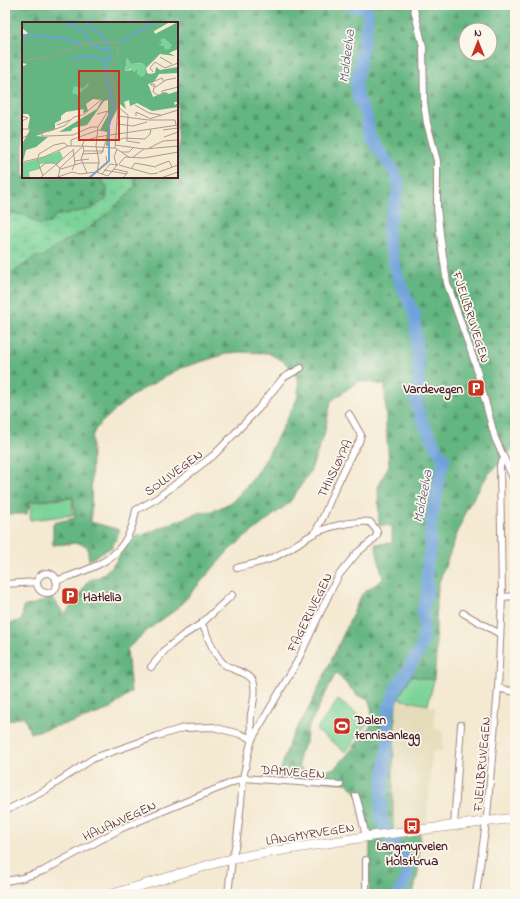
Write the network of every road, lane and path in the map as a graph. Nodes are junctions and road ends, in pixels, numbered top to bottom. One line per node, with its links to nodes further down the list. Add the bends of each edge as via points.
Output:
1 (413, 5): 4 (street, FJELLBRUVEGEN, via 423,47 427,123 437,161 437,208 447,283 475,363 495,438)
2 (301, 368): 8 (street, SOLLIVEGEN, via 283,378 258,409 214,455 156,500 136,510 133,526 116,553 86,570)
3 (349, 414): 6 (street, THIISLØYPA, via 361,435 359,442 332,493)
4 (504, 460): 5 (street); 13 (street, FJELLBRUVEGEN, via 500,465)
5 (515, 482)
6 (315, 533): 7 (street, FAGERLIVEGEN, via 270,559); 21 (street, FAGERLIVEGEN, via 348,523 370,522 377,535 339,574 297,662)
7 (237, 568)
8 (56, 581): 9 (street, via 54,576 46,573 41,575); 9 (street, SOLLIVEGEN, via 56,587 49,592 41,590)
9 (37, 582): 10 (street)
10 (5, 584)
11 (232, 595): 15 (street)
12 (515, 596): 13 (street)
13 (502, 597): 16 (street, FJELLBRUVEGEN)
14 (463, 613): 16 (street)
15 (202, 624): 17 (street, via 166,649); 21 (street, via 222,662 227,667 249,675 254,683)
16 (500, 634): 18 (street, FJELLBRUVEGEN)
17 (151, 667)
18 (498, 688): 19 (street); 27 (street, FJELLBRUVEGEN)
19 (515, 692)
20 (461, 725): 28 (street)
21 (252, 739): 22 (street, FAGERLIVEGEN); 25 (street, via 213,727 184,728 94,758 44,791)
22 (243, 778): 23 (street, DAMVEGEN); 30 (street, FAGERLIVEGEN, via 237,839); 32 (street, HAUANVEGEN, via 122,828 43,870)
23 (340, 785)
24 (356, 796): 29 (street)
25 (5, 811)
26 (515, 818): 27 (main road, LANGMYRVEGEN)
27 (486, 822): 28 (main road, LANGMYRVEGEN); 36 (street, FJELLBRUVEGEN)
28 (454, 826): 29 (main road, LANGMYRVEGEN)
29 (368, 837): 30 (main road, LANGMYRVEGEN)
30 (232, 859): 33 (main road, LANGMYRVEGEN); 34 (street, FAGERLIVEGEN)
31 (366, 860): 35 (street)
32 (5, 882)
33 (112, 894)
34 (228, 894)
35 (366, 894)
36 (476, 894)

